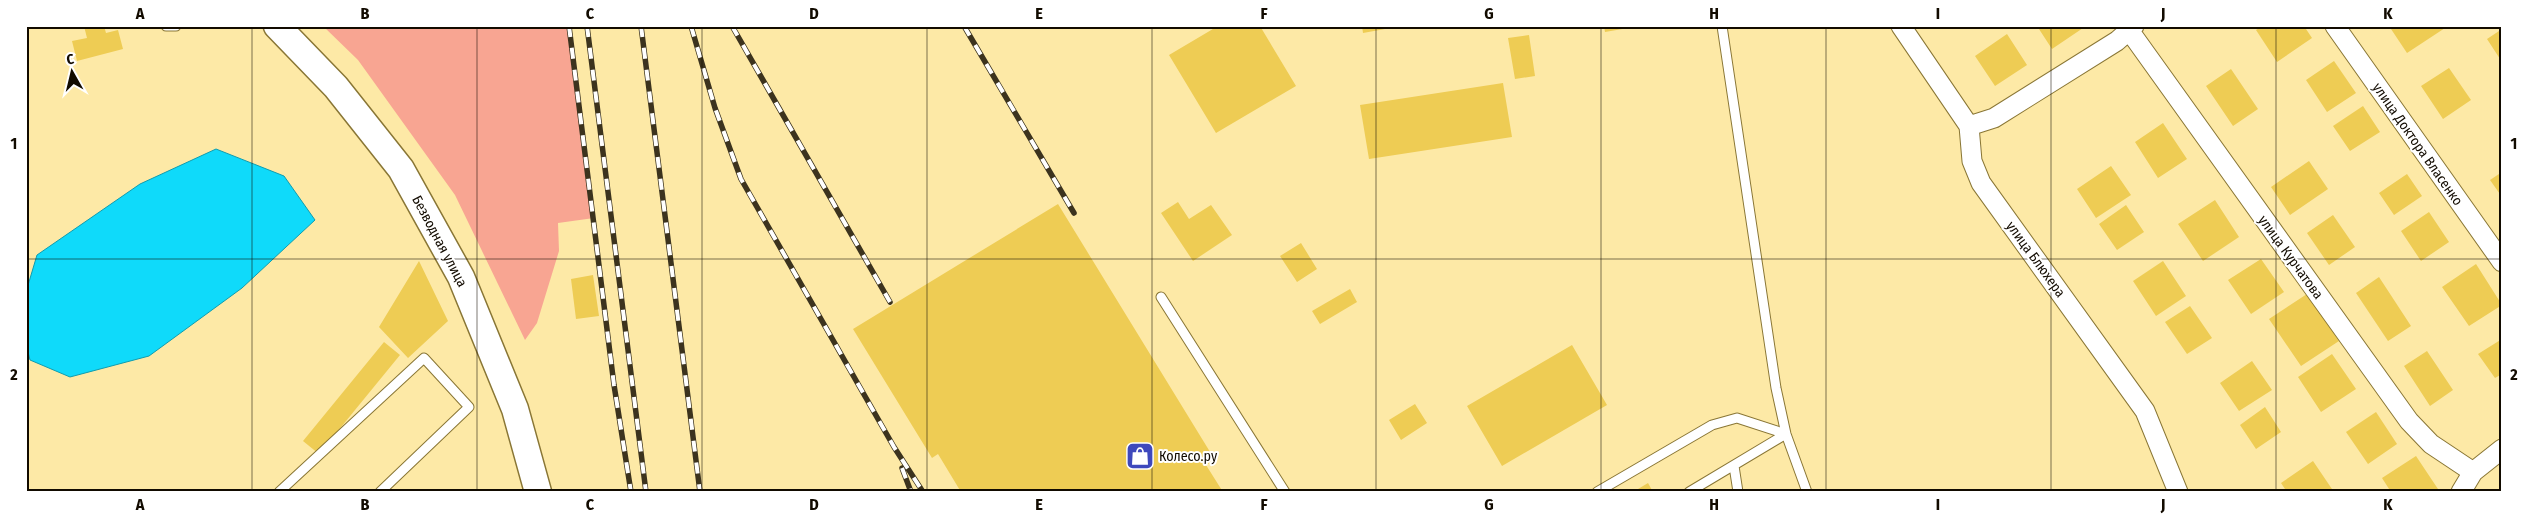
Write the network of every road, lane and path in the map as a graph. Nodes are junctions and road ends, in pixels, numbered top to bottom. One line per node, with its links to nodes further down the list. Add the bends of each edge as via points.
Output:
1 (166, 26): 2 (lane)
2 (176, 26)
3 (277, 26): 17 (main road, Безводная улица, via 336,87 401,170 461,277 515,409)
4 (1722, 26): 11 (lane, via 1774,379)
5 (1901, 26): 8 (street, улица Блюхера)
6 (2335, 26): 9 (street, улица Доктора Власенко)
7 (2130, 28): 8 (street, via 1994,118); 14 (street, улица Курчатова, via 2409,421 2431,444)
8 (1969, 126): 23 (street, улица Блюхера, via 1972,161 1981,183 2145,411)
9 (2502, 262)
10 (1161, 297): 18 (lane)
11 (1786, 434): 13 (lane); 19 (lane, via 1737,418 1712,425); 22 (lane)
12 (2502, 449): 14 (street)
13 (1734, 466): 20 (lane); 21 (lane)
14 (2473, 472): 24 (street)
15 (278, 492): 16 (lane, via 424,358 470,407)
16 (380, 492)
17 (538, 492)
18 (1284, 492)
19 (1597, 492)
20 (1689, 492)
21 (1738, 492)
22 (1807, 492)
23 (2178, 492)
24 (2461, 492)

